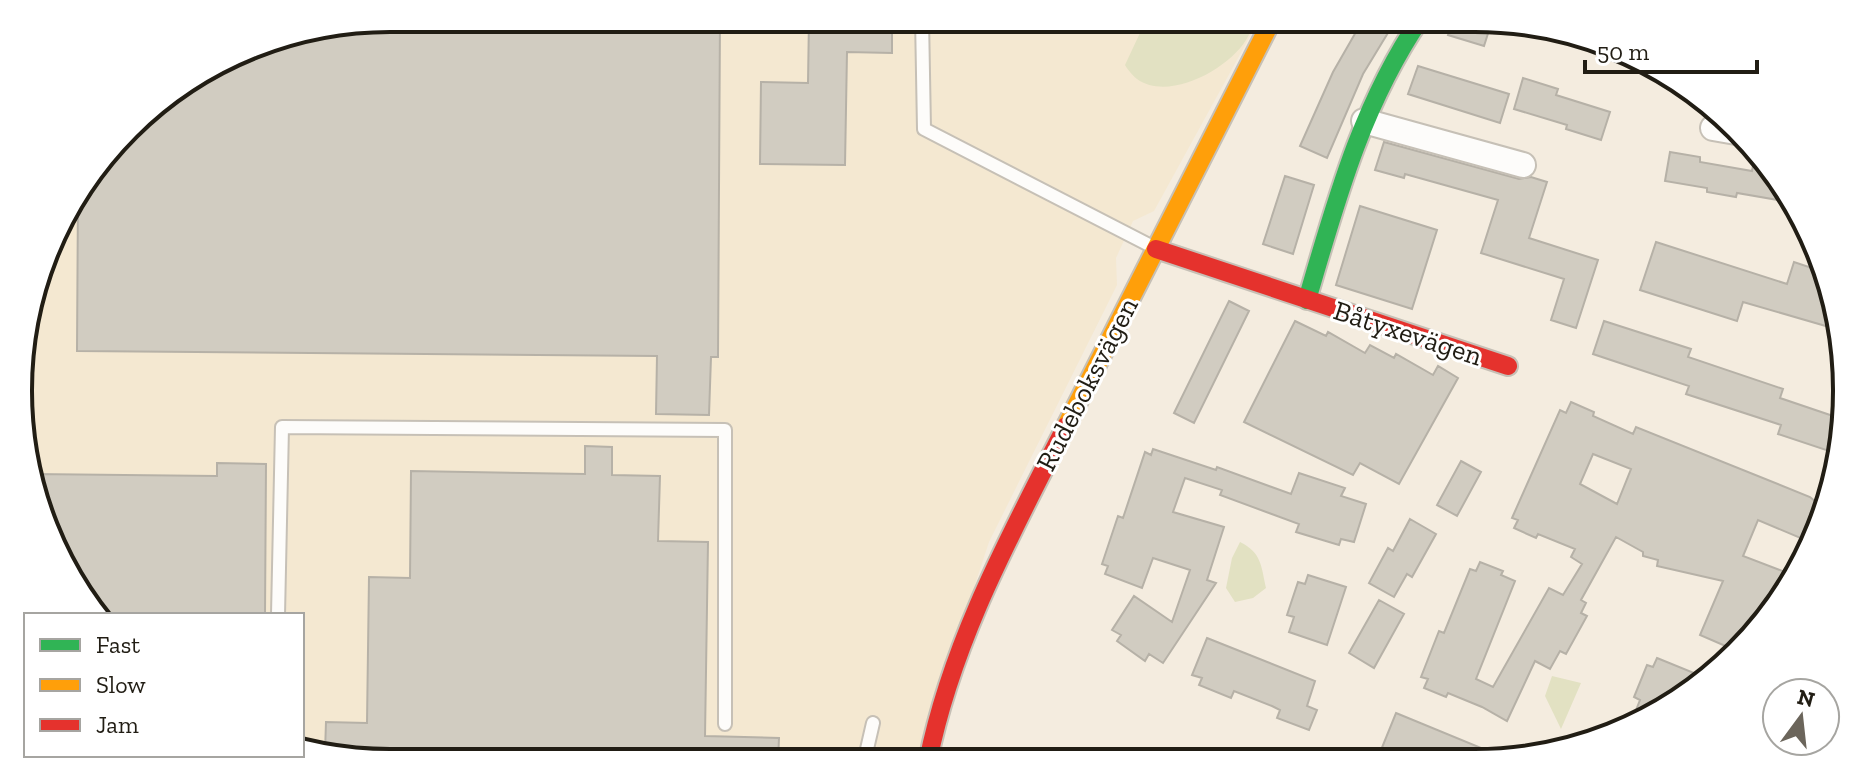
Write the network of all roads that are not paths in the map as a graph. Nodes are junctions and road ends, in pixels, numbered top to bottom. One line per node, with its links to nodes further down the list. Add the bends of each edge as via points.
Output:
1 (922, 32): 6 (lane, via 924,129)
2 (1266, 32): 6 (street, Rudeboksvägen)
3 (1412, 32): 4 (street, Båtyxevägen)
4 (1364, 121): 5 (street); 7 (street, Båtyxevägen)
5 (1523, 165)
6 (1156, 249): 7 (street, Båtyxevägen); 13 (street, Rudeboksvägen, via 969,623 948,677)
7 (1307, 300): 8 (street, Båtyxevägen)
8 (1508, 366)
9 (278, 613): 11 (lane, via 282,427 725,430)
10 (873, 723): 12 (lane)
11 (725, 724)
12 (867, 749)
13 (931, 749)

